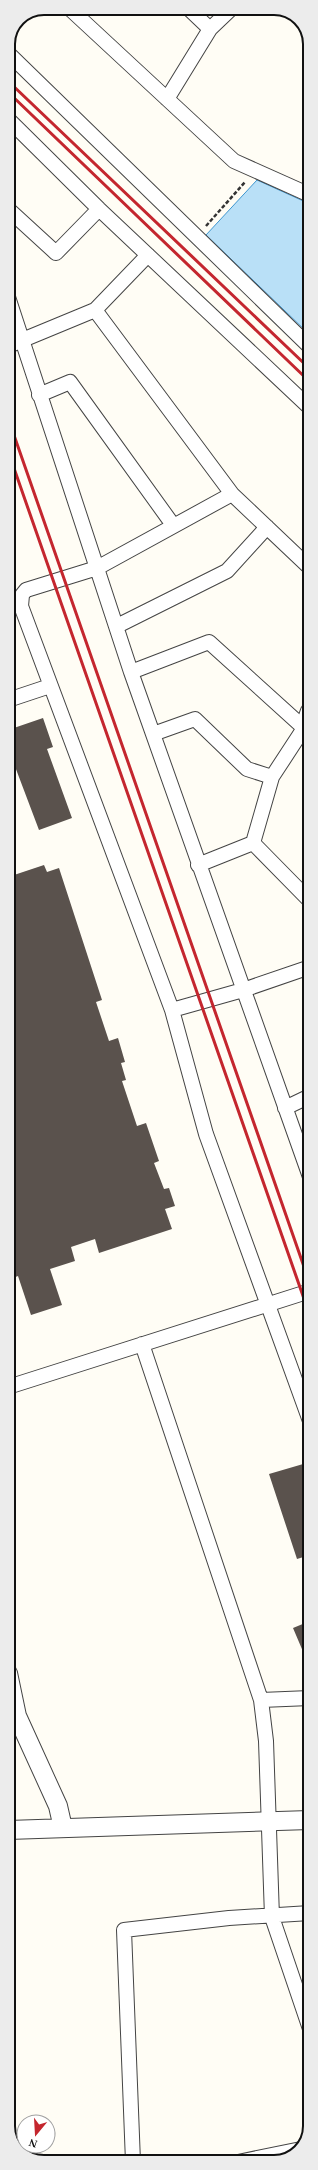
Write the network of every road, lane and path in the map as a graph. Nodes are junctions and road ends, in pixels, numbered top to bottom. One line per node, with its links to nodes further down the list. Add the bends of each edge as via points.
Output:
1 (76, 15): 6 (street)
2 (195, 15): 4 (street)
3 (225, 15): 4 (street)
4 (210, 29): 6 (street)
5 (15, 60): 12 (street)
6 (167, 99): 8 (street, via 234,161)
7 (15, 127): 10 (street)
8 (255, 171): 9 (street); 12 (path)
9 (303, 192)
10 (99, 209): 11 (street, via 56,253); 13 (street)
11 (15, 215)
12 (196, 236): 17 (street)
13 (148, 255): 14 (street); 20 (street)
14 (95, 310): 16 (street); 21 (street)
15 (15, 318): 16 (street)
16 (22, 340): 18 (street); 19 (street)
17 (303, 340)
18 (15, 343)
19 (39, 395): 22 (street, via 70,382); 25 (street)
20 (303, 401)
21 (232, 494): 22 (street); 23 (street)
22 (173, 525): 25 (street)
23 (267, 527): 24 (street); 26 (street, via 227,571)
24 (303, 561)
25 (97, 568): 26 (street); 28 (street, via 35,586 22,595 21,606)
26 (117, 626): 27 (street)
27 (131, 672): 30 (street, via 209,642); 31 (street)
28 (50, 686): 29 (street); 39 (street)
29 (15, 698)
30 (303, 727)
31 (153, 734): 33 (street, via 195,719 247,769); 35 (street)
32 (303, 736): 33 (street)
33 (272, 777): 34 (street)
34 (253, 843): 35 (street); 36 (street)
35 (198, 865): 38 (street)
36 (303, 894)
37 (303, 969): 38 (street)
38 (243, 990): 39 (street); 41 (street)
39 (172, 1010): 44 (street, via 206,1134)
40 (303, 1099): 41 (street)
41 (285, 1108): 42 (street)
42 (303, 1158)
43 (303, 1293): 44 (street)
44 (266, 1304): 45 (street); 47 (street)
45 (142, 1344): 46 (street); 49 (street)
46 (15, 1385)
47 (303, 1402)
48 (303, 1698): 49 (street)
49 (261, 1700): 52 (street)
50 (15, 1720): 53 (street, via 58,1806)
51 (303, 1820): 52 (street)
52 (270, 1821): 53 (street); 56 (street)
53 (63, 1828): 54 (street)
54 (15, 1830)
55 (303, 1914): 56 (street)
56 (272, 1917): 57 (street); 59 (street, via 229,1918 124,1930)
57 (303, 2008)
58 (287, 2152): 60 (street)
59 (133, 2155)
60 (272, 2155)

